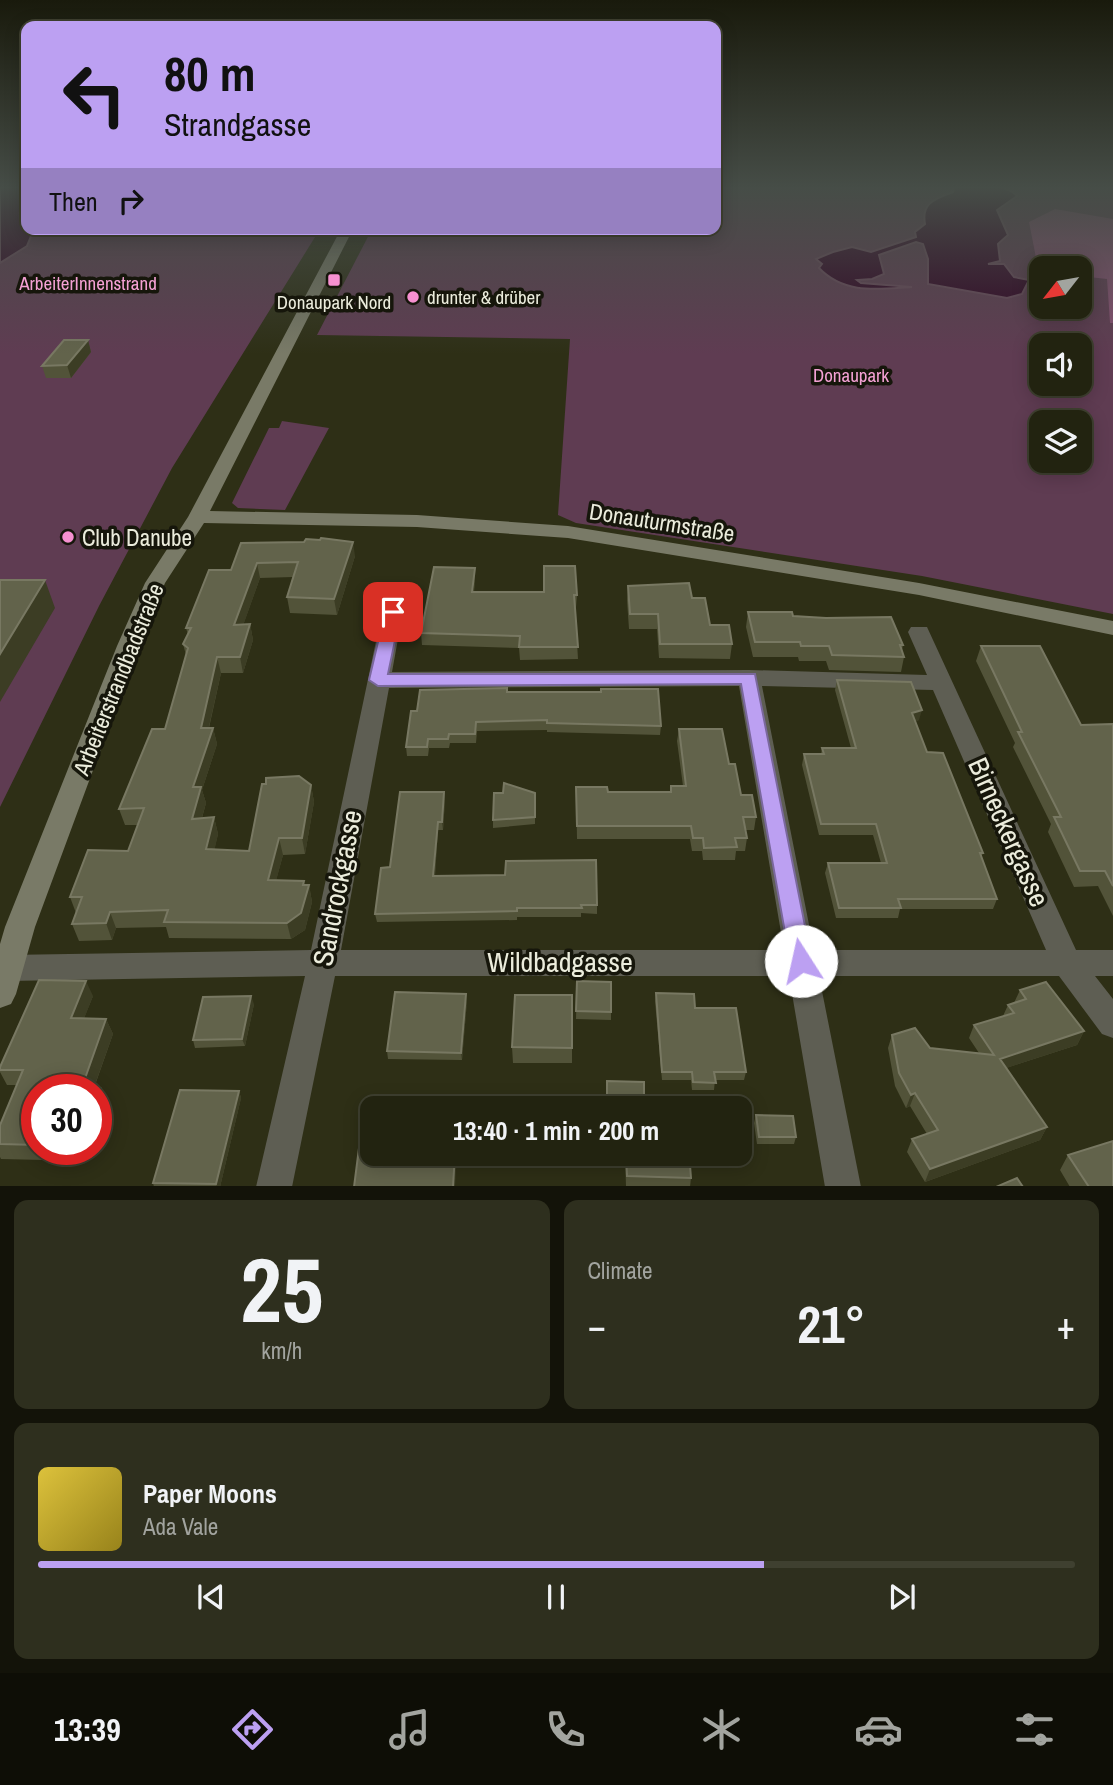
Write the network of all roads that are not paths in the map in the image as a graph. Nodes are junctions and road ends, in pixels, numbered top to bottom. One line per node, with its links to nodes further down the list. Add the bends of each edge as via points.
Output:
1 (340, 242): 2 (main road, Arbeiterstrandbadstraße)
2 (198, 517): 4 (main road, Donauturmstraße, via 417,521 568,532 919,589); 13 (main road, Arbeiterstrandbadstraße, via 155,583 128,646 20,927)
3 (397, 589): 7 (street, Sandrockgasse)
4 (1113, 628)
5 (919, 632): 8 (street, Birneckergasse)
6 (749, 678): 7 (street); 8 (street); 9 (street)
7 (378, 680): 10 (street, Sandrockgasse)
8 (943, 683): 11 (street, Birneckergasse)
9 (801, 961): 10 (street, Wildbadgasse); 11 (street, Wildbadgasse); 16 (street)
10 (323, 963): 13 (street, Wildbadgasse); 15 (street, Sandrockgasse)
11 (1067, 963): 12 (street, Wildbadgasse); 14 (street, Birneckergasse)
12 (1113, 963)
13 (4, 981)
14 (1113, 1024)
15 (274, 1186)
16 (843, 1186)

